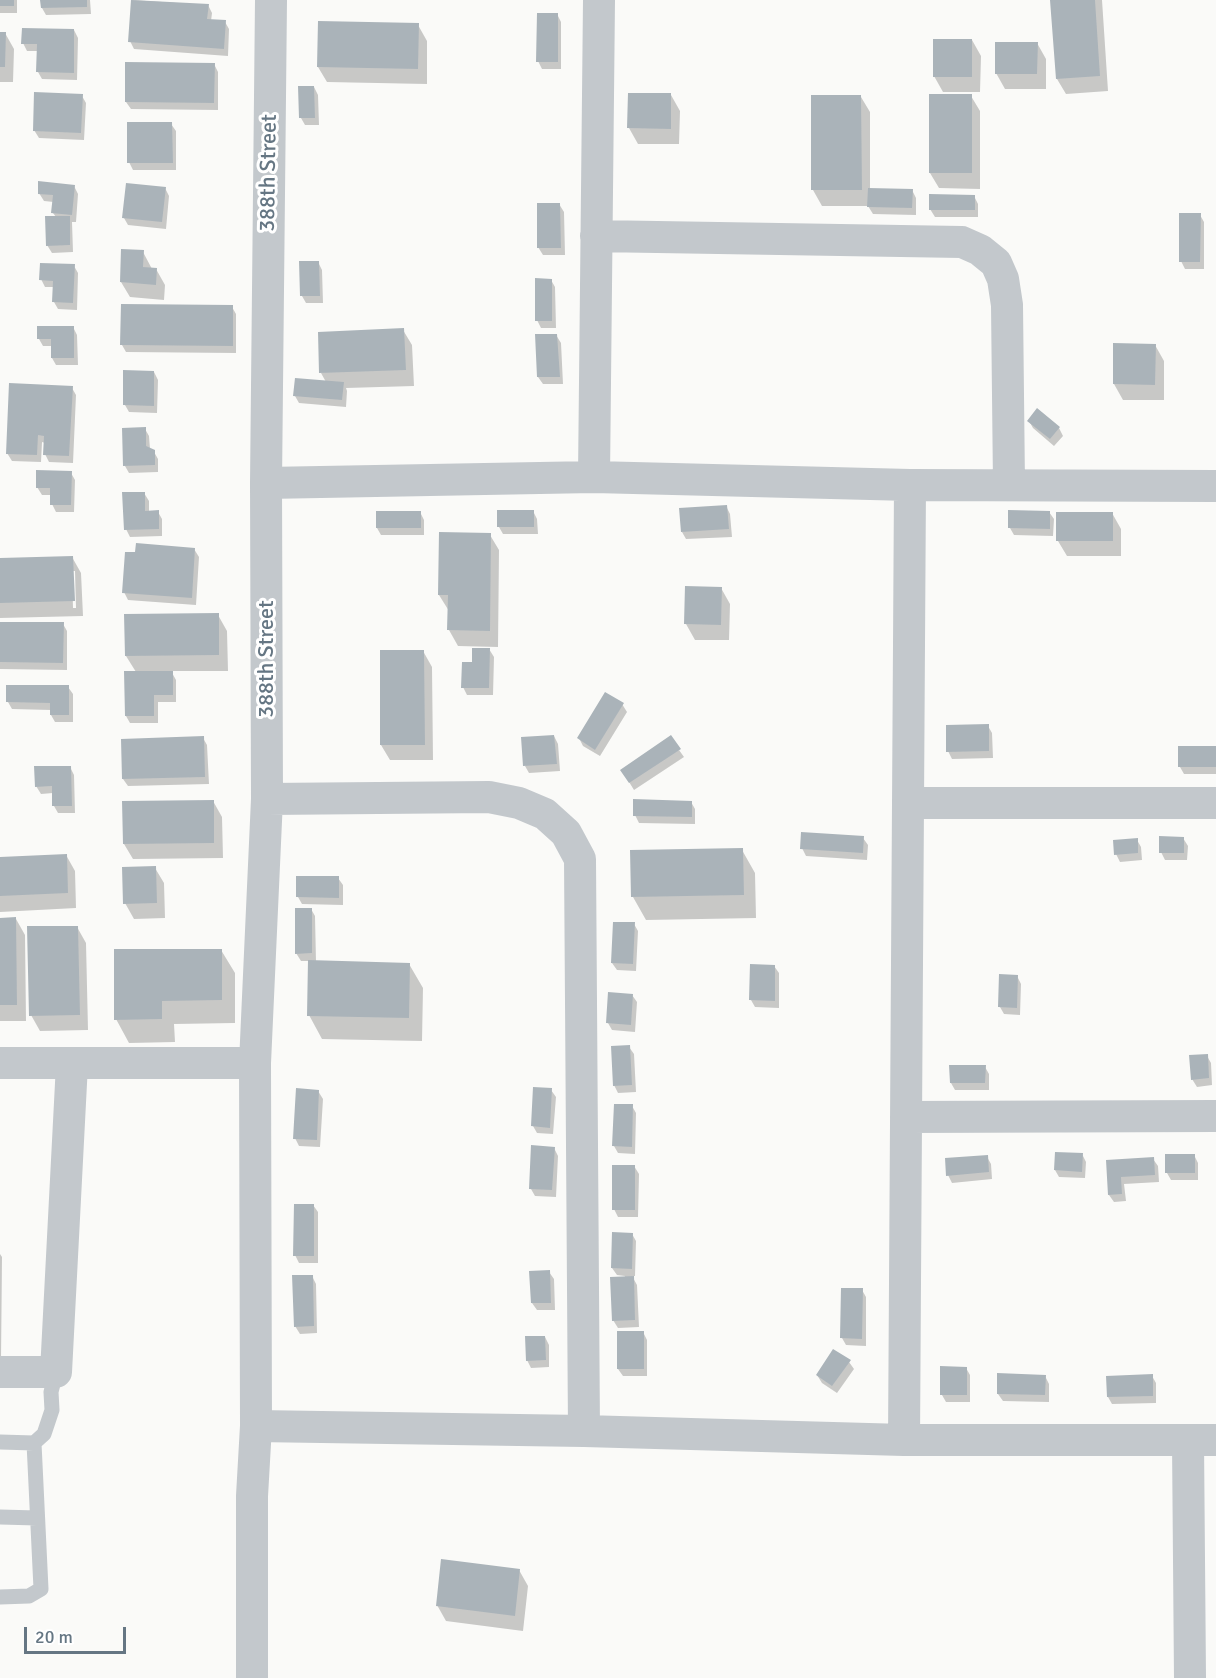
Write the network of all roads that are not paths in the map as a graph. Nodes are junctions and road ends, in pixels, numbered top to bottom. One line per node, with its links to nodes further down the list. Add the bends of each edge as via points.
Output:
1 (271, 0): 5 (street, 388th Street)
2 (599, 0): 3 (street)
3 (596, 236): 4 (street); 7 (street, via 962,242 980,250 996,263 1007,305)
4 (594, 477): 5 (street); 6 (street)
5 (266, 483): 9 (street, 388th Street)
6 (910, 485): 7 (street); 10 (street)
7 (1009, 485): 8 (street)
8 (1216, 486)
9 (267, 799): 12 (street, 388th Street); 20 (street, via 489,797 545,814 566,832 580,859)
10 (908, 803): 11 (street); 16 (street)
11 (1216, 803)
12 (255, 1063): 14 (street); 19 (street, 388th Street)
13 (0, 1064): 14 (street)
14 (72, 1064): 18 (street)
15 (1216, 1116): 16 (street)
16 (906, 1117): 21 (street)
17 (0, 1372): 18 (street)
18 (56, 1372): 24 (lane, via 52,1410 44,1434)
19 (256, 1426): 20 (street); 28 (street, 388th Street)
20 (584, 1431): 21 (street)
21 (904, 1440): 22 (street)
22 (1202, 1440): 29 (street)
23 (0, 1442): 24 (lane)
24 (34, 1443): 26 (lane)
25 (0, 1517): 26 (lane)
26 (37, 1518): 27 (lane, via 41,1589 28,1596)
27 (0, 1597)
28 (252, 1678)
29 (1190, 1678)

